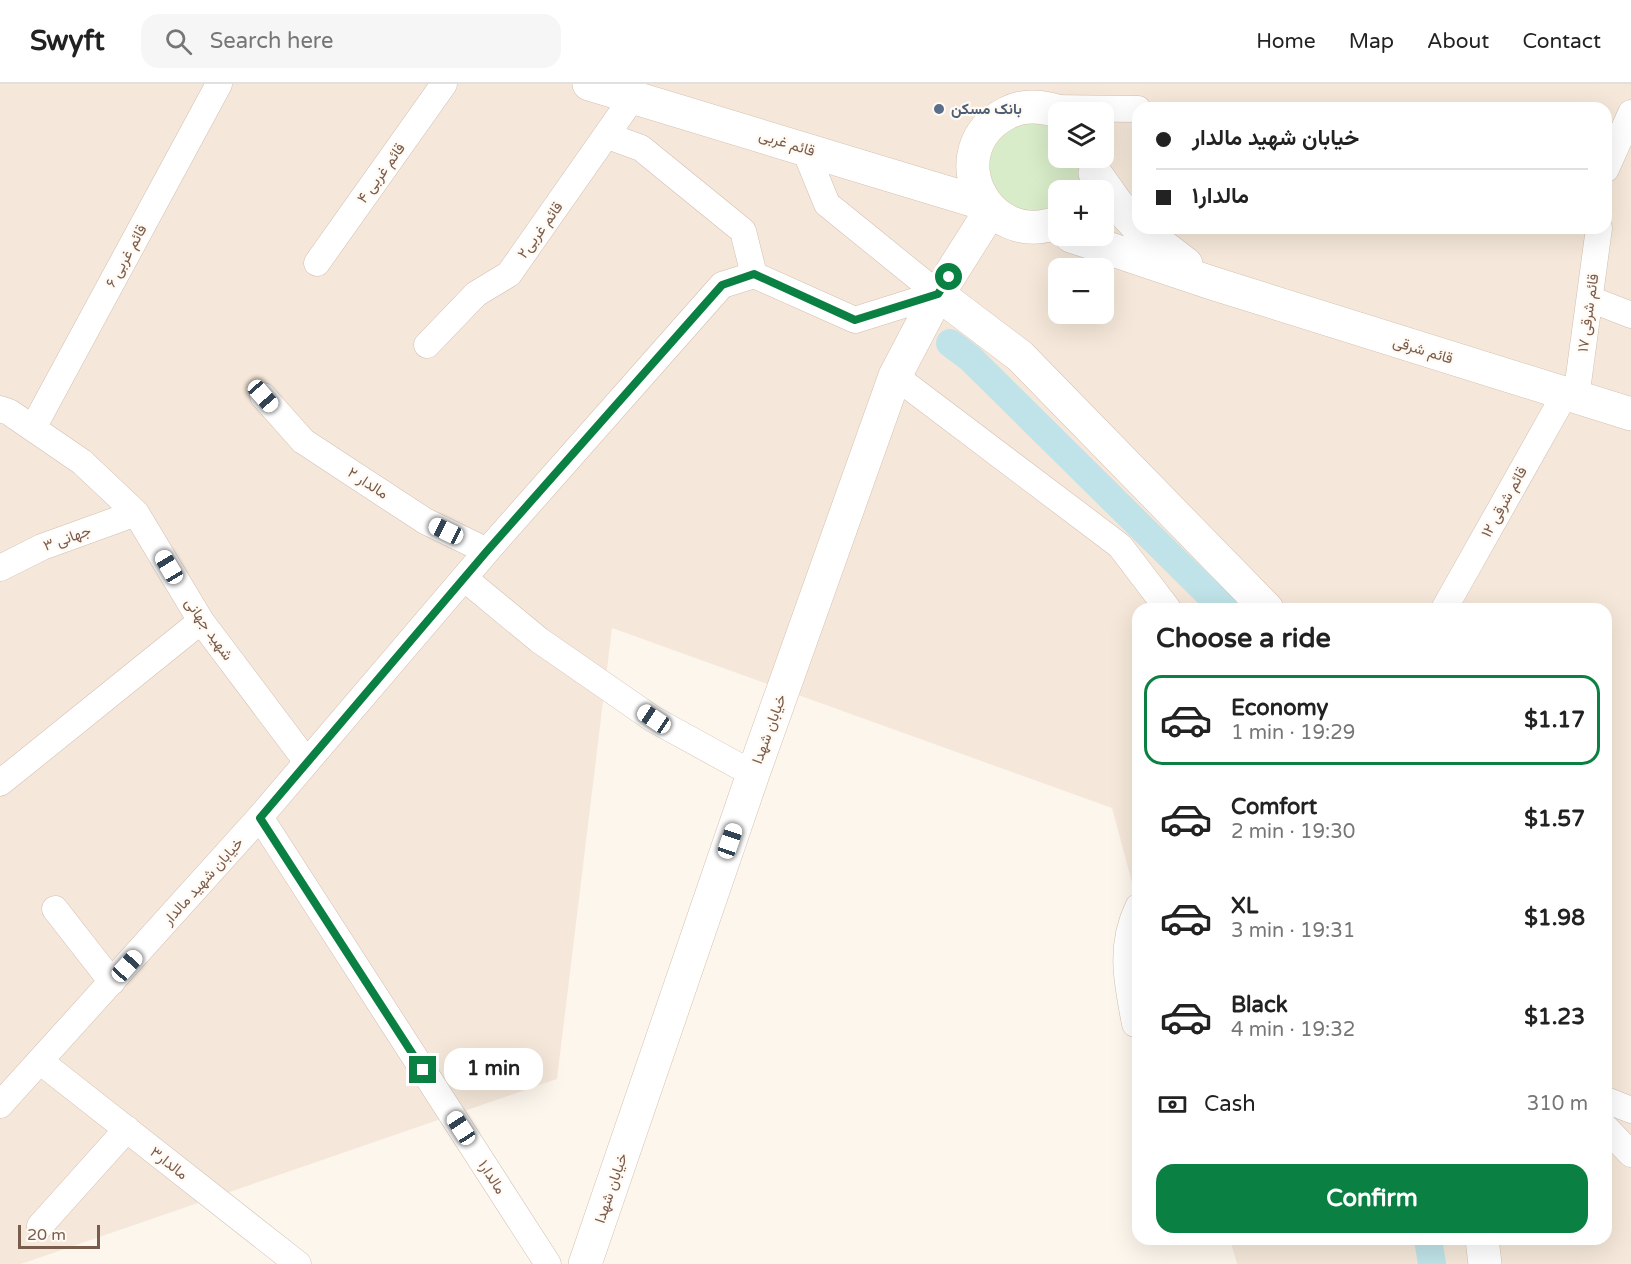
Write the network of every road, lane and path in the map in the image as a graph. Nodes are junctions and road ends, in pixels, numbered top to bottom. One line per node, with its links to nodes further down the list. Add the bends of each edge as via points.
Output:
1 (219, 84): 33 (street, قائم غربی ۶)
2 (444, 84): 21 (street, قائم غربی ۴)
3 (589, 84): 5 (street, قائم غربی)
4 (1008, 84): 10 (street)
5 (644, 91): 11 (street, ۲قائم غربی); 12 (street, قائم غربی, via 685,112)
6 (1048, 109): 10 (street, via 1030,106)
7 (1114, 109): 8 (street)
8 (1132, 109)
9 (1631, 114): 13 (street)
10 (998, 118): 15 (street, via 975,149 972,168 976,187)
11 (608, 136): 22 (street, via 641,148 743,231); 27 (street, ۲قائم غربی, via 508,274 476,294)
12 (804, 148): 15 (street, قائم غربی); 24 (street, via 827,204)
13 (1612, 156)
14 (1093, 174): 16 (street)
15 (988, 207): 17 (street, قائم غربی, via 1002,220); 24 (street, خیابان شهدا)
16 (1132, 220)
17 (1048, 229)
18 (1146, 234): 23 (street)
19 (1598, 234): 25 (street, قائم شرقی ۱۷)
20 (1107, 246): 23 (street, قائم شرقی)
21 (317, 262)
22 (754, 274): 24 (street, via 855,320); 35 (street, خیابان شهید مالدار, via 722,285)
23 (1215, 284): 30 (street, قائم شرقی)
24 (938, 294): 28 (street, خیابان شهدا); 39 (street, via 1020,356)
25 (1590, 299): 26 (street); 30 (street, قائم شرقی ۱۷)
26 (1631, 315)
27 (427, 345)
28 (896, 376): 38 (street, via 1120,546); 43 (street, خیابان شهدا)
29 (263, 396): 35 (street, مالدار ۲, via 303,441 425,520)
30 (1571, 396): 32 (street, قائم شرقی); 40 (street, قائم شرقی ۱۲)
31 (0, 409): 33 (street, شهید جهانی)
32 (1631, 414)
33 (33, 428): 34 (street, شهید جهانی, via 82,462)
34 (136, 513): 36 (street, جهانی ۳, via 42,547); 41 (street, شهید جهانی)
35 (487, 551): 37 (street, خیابان شهید مالدار)
36 (0, 568)
37 (464, 578): 42 (street, خیابان شهید مالدار); 43 (street, via 539,640 644,713)
38 (1163, 603)
39 (1261, 603)
40 (1448, 603)
41 (201, 621): 42 (street, شهید جهانی); 44 (street)
42 (307, 762): 45 (street, خیابان شهید مالدار)
43 (753, 774): 61 (street, خیابان شهدا)
44 (0, 783)
45 (260, 818): 48 (street, خیابان شهید مالدار); 60 (street, مالدار۱)
46 (55, 909): 48 (street)
47 (1132, 920): 49 (street, via 1125,973)
48 (112, 982): 50 (street, خیابان شهید مالدار)
49 (1132, 1005)
50 (41, 1062): 52 (street, خیابان شهید مالدار); 54 (street, مالدار۳)
51 (1612, 1102): 53 (street)
52 (0, 1105)
53 (1631, 1110)
54 (127, 1129): 57 (street); 59 (street, مالدار۳)
55 (1612, 1134): 56 (street)
56 (1631, 1154)
57 (40, 1226)
58 (1483, 1245): 62 (street)
59 (298, 1264)
60 (549, 1264)
61 (585, 1264)
62 (1485, 1264)

